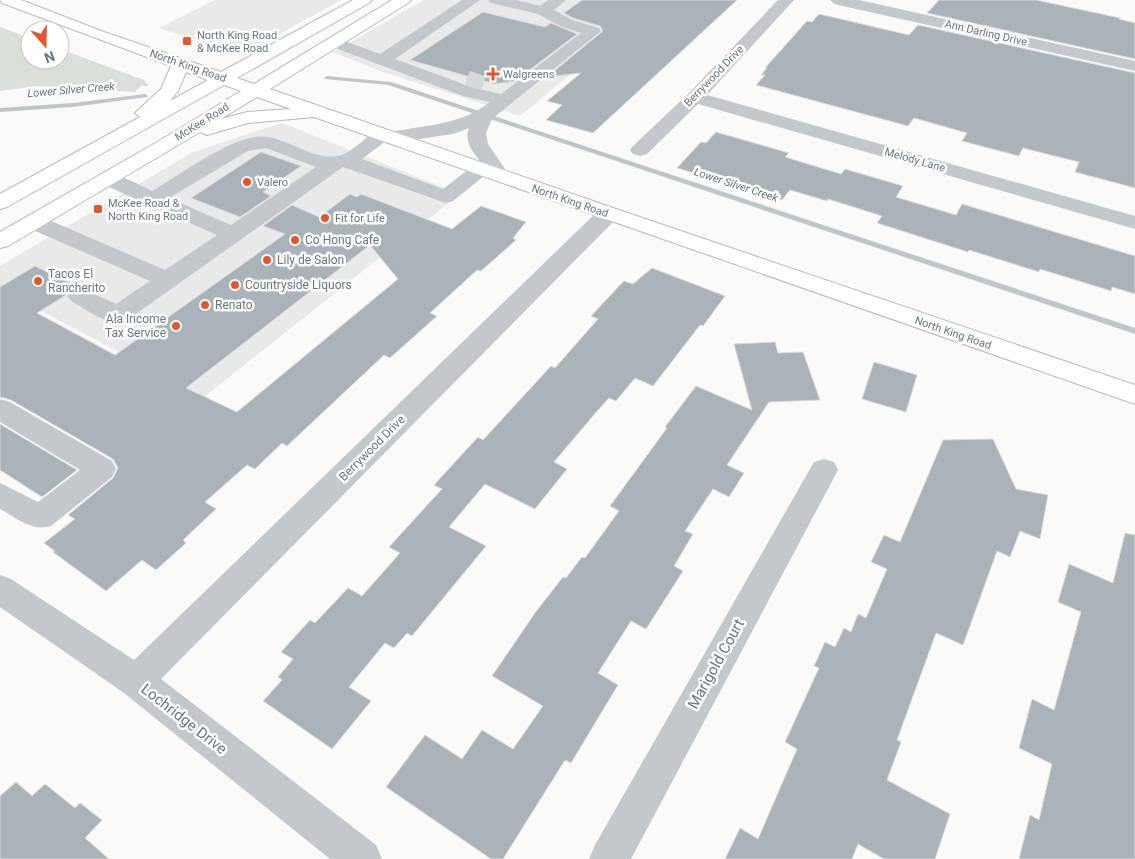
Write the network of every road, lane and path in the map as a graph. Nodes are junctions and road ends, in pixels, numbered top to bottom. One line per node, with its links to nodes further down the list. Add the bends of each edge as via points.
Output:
1 (7, 0): 12 (main road, North King Road)
2 (364, 0): 14 (main road)
3 (403, 0): 10 (main road, McKee Road)
4 (472, 0): 11 (street)
5 (496, 0): 9 (street)
6 (558, 0): 9 (street)
7 (786, 0): 19 (street, Berrywood Drive)
8 (838, 0): 13 (street, Ann Darling Drive)
9 (543, 11): 20 (street, via 566,23 594,31)
10 (333, 42): 11 (street); 18 (main road, McKee Road)
11 (382, 60): 15 (street)
12 (181, 64): 14 (main road, North King Road); 22 (main road, via 162,99 136,119)
13 (1135, 66)
14 (224, 78): 18 (main road, North King Road); 22 (main road)
15 (436, 80): 16 (street); 20 (street)
16 (467, 80)
17 (488, 86): 20 (street)
18 (255, 89): 21 (main road, North King Road); 24 (main road, McKee Road)
19 (695, 98): 25 (street, Berrywood Drive); 33 (street, Melody Lane)
20 (498, 104): 23 (street, via 453,128); 27 (street, via 476,133)
21 (320, 112): 23 (main road, North King Road); 24 (main road, via 247,118 218,125)
22 (126, 133): 30 (main road)
23 (388, 136): 26 (street); 27 (main road, North King Road)
24 (166, 145): 28 (main road, McKee Road)
25 (640, 150)
26 (339, 164): 27 (street, via 446,197); 29 (street, via 268,142 255,143 241,147); 34 (street)
27 (490, 172): 31 (main road, North King Road)
28 (107, 179): 29 (street); 32 (main road, McKee Road)
29 (153, 200): 34 (street)
30 (0, 202)
31 (608, 214): 38 (main road, North King Road); 43 (street, Berrywood Drive)
32 (34, 222): 35 (main road, McKee Road); 36 (street)
33 (1135, 223)
34 (233, 234): 36 (street)
35 (0, 241)
36 (168, 280): 37 (street, via 118,315)
37 (79, 296)
38 (1135, 396)
39 (0, 409): 41 (street, via 102,469 40,517)
40 (824, 470): 45 (street, Marigold Court)
41 (0, 495)
42 (0, 589): 43 (street, Lochridge Drive)
43 (136, 681): 44 (street, Lochridge Drive)
44 (362, 859)
45 (609, 859)

